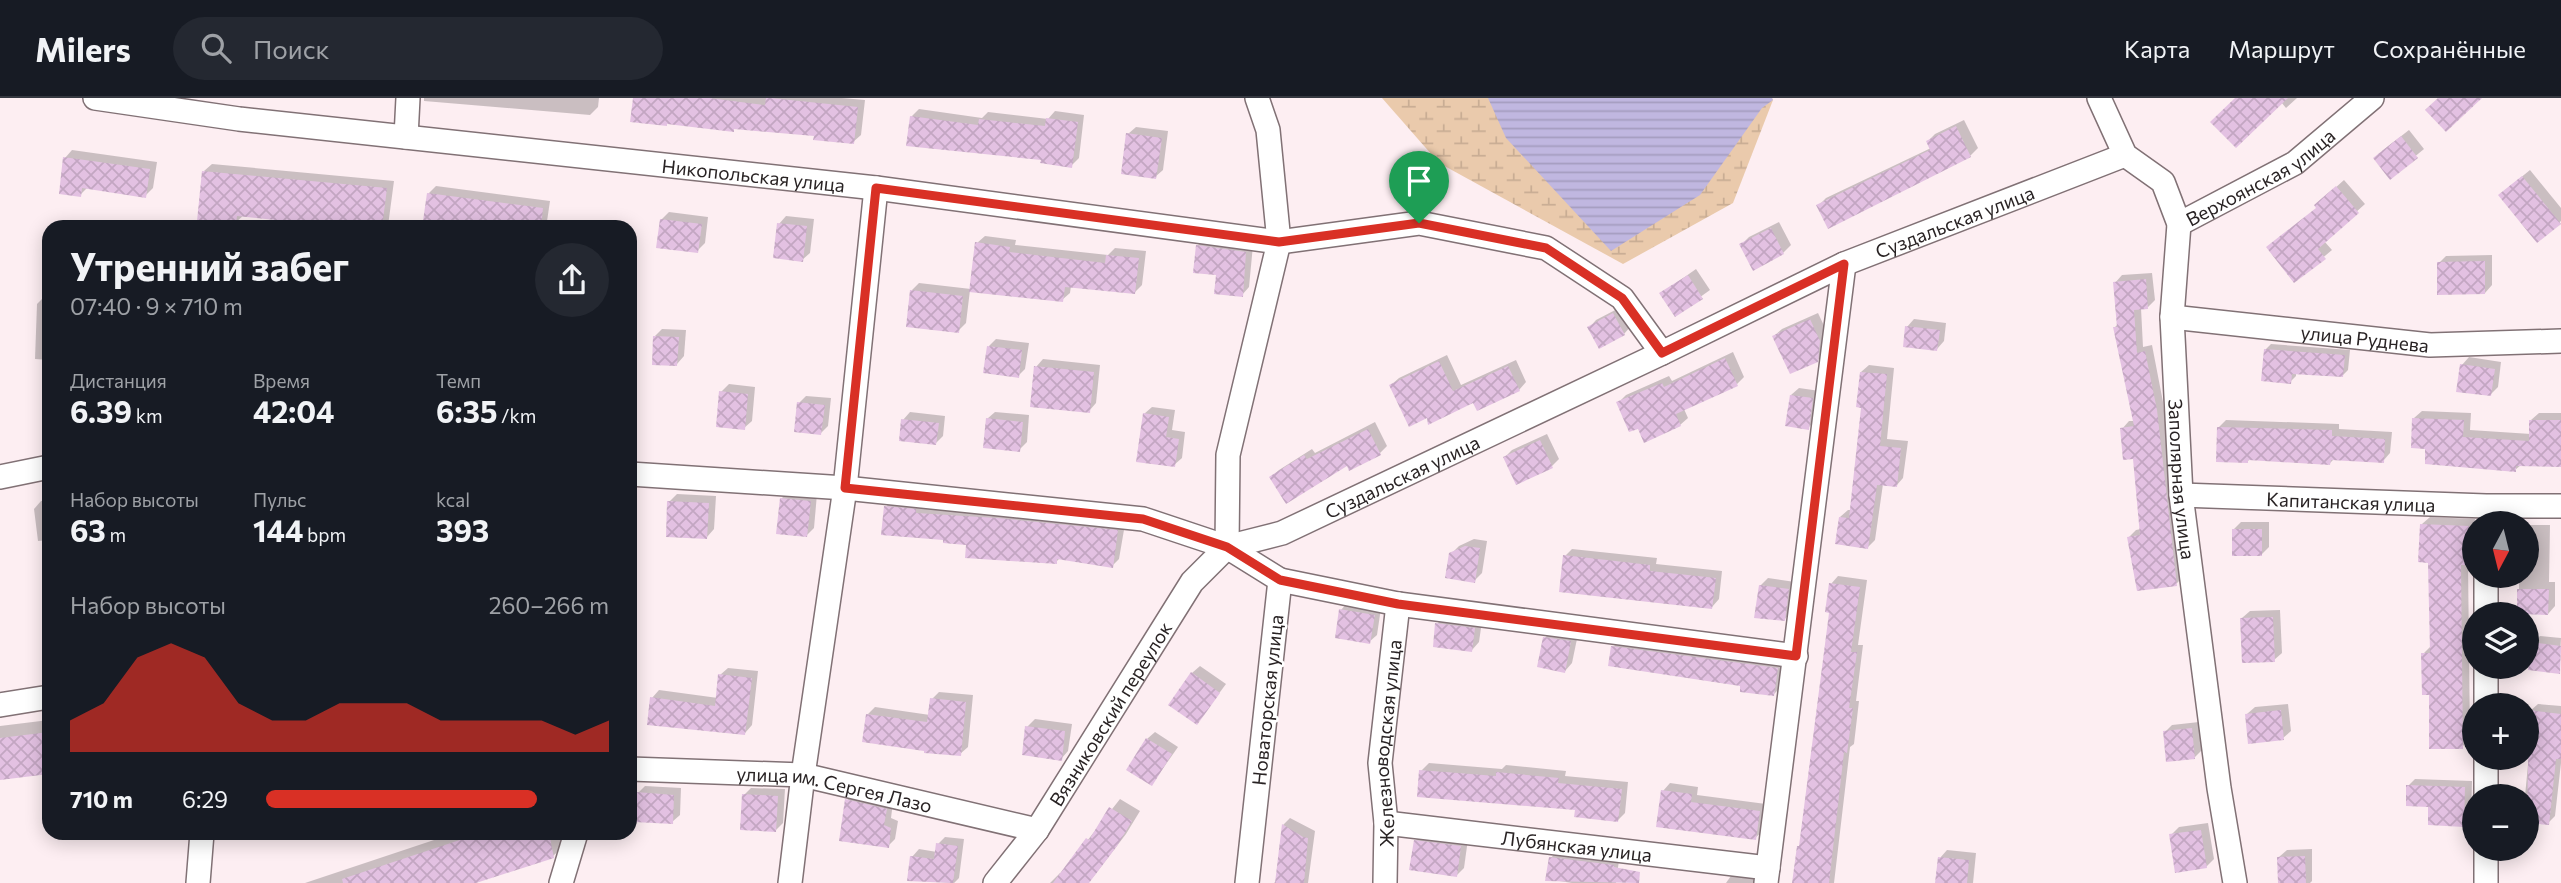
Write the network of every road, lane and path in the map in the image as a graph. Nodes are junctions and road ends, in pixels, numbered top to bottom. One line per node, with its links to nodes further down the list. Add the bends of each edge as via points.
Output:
1 (95, 98): 6 (street, Никопольская улица)
2 (408, 98): 6 (street)
3 (1257, 98): 10 (street, via 1268,130)
4 (2099, 98): 7 (street)
5 (2372, 98): 9 (street, Верхоянская улица, via 2295,163)
6 (406, 137): 8 (street, Никопольская улица)
7 (2125, 155): 9 (street, Заполярная улица, via 2163,182); 11 (street, Суздальская улица)
8 (876, 188): 10 (street, Никопольская улица); 18 (street)
9 (2179, 224): 12 (street, Заполярная улица)
10 (1279, 242): 14 (street, Никопольская улица, via 1419,223 1546,248 1622,298); 23 (street, via 1228,455)
11 (1844, 264): 14 (street, Суздальская улица); 26 (street)
12 (2172, 317): 13 (street, улица Руднева, via 2430,345); 19 (street, Заполярная улица)
13 (2561, 341)
14 (1662, 353): 23 (street, Суздальская улица, via 1282,533)
15 (42, 468): 17 (street)
16 (637, 474): 18 (street)
17 (0, 477)
18 (845, 488): 23 (street, via 1143,519); 30 (street)
19 (2181, 495): 22 (street, Капитанская улица); 43 (street, Заполярная улица)
20 (2561, 506): 21 (street, Капитанская улица)
21 (2519, 511)
22 (2462, 513)
23 (1227, 547): 24 (street); 32 (street, Вязниковский переулок, via 1192,582)
24 (1280, 580): 25 (street); 41 (street, Новаторская улица)
25 (1398, 604): 26 (street); 31 (street, Железноводская улица, via 1380,763)
26 (1796, 656): 36 (street)
27 (42, 698): 28 (street)
28 (0, 705)
29 (637, 769): 30 (street, улица им. Сергея Лазо)
30 (803, 775): 32 (street, улица им. Сергея Лазо); 39 (street)
31 (1386, 823): 36 (street, Лубянская улица); 42 (street, Железноводская улица)
32 (1037, 830): 40 (street, Вязниковский переулок)
33 (201, 840): 37 (street)
34 (574, 840): 38 (street)
35 (2486, 861): 44 (street)
36 (1767, 876)
37 (198, 883)
38 (561, 883)
39 (790, 883)
40 (995, 883)
41 (1247, 883)
42 (1385, 883)
43 (2235, 883)
44 (2486, 883)

